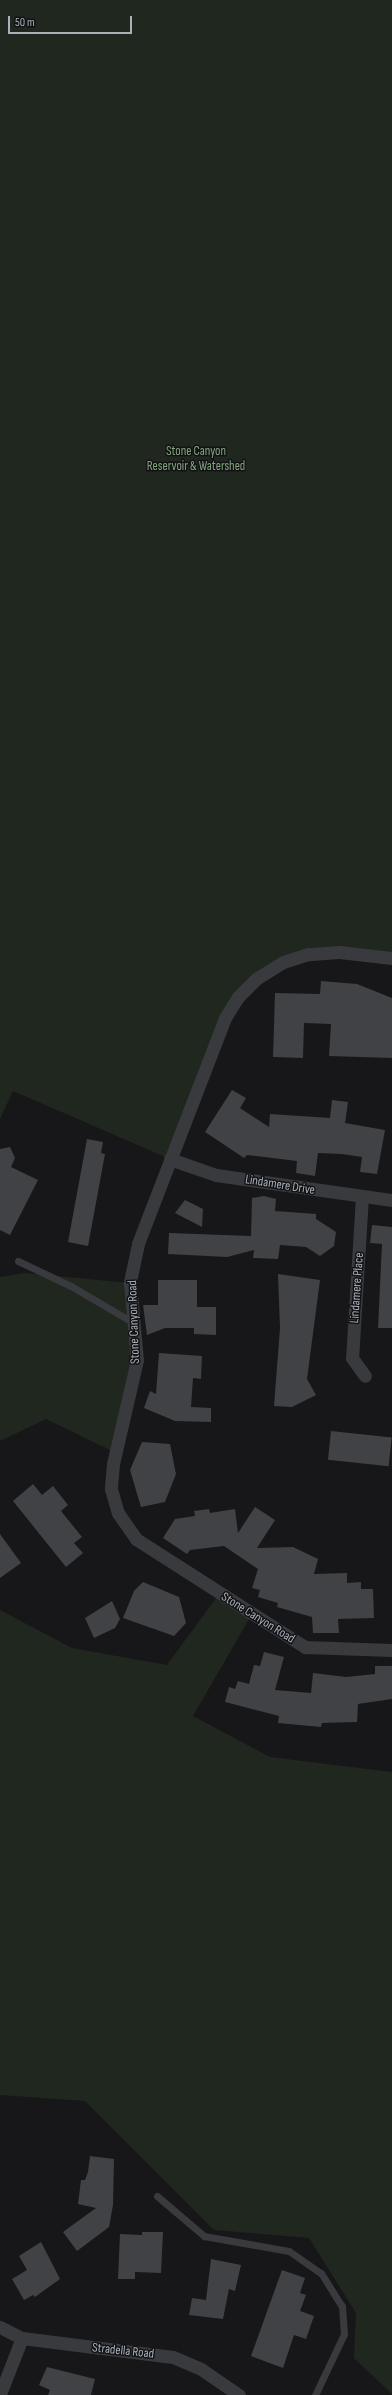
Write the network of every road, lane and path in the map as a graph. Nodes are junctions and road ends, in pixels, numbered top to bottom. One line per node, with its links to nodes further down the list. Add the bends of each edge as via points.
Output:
1 (392, 958): 2 (street, Stone Canyon Road, via 339,952 308,954 283,962 256,978 225,1018)
2 (170, 1159): 3 (street, Lindamere Drive, via 216,1175); 6 (street, Stone Canyon Road, via 138,1244 130,1283)
3 (362, 1196): 4 (street, Lindamere Drive); 7 (street, Lindamere Place, via 352,1358)
4 (392, 1200)
5 (18, 1261): 6 (lane, via 71,1286)
6 (134, 1323): 8 (street, Stone Canyon Road, via 137,1360 112,1464 111,1489 118,1513 136,1539 305,1647)
7 (365, 1376)
8 (392, 1650)
9 (157, 2196): 14 (lane, via 204,2236 289,2251 321,2273 342,2306 344,2334)
10 (0, 2327): 11 (street, Stradella Road)
11 (22, 2338): 12 (street); 13 (street, Stradella Road, via 173,2358 201,2369)
12 (0, 2394)
13 (239, 2395)
14 (314, 2395)

